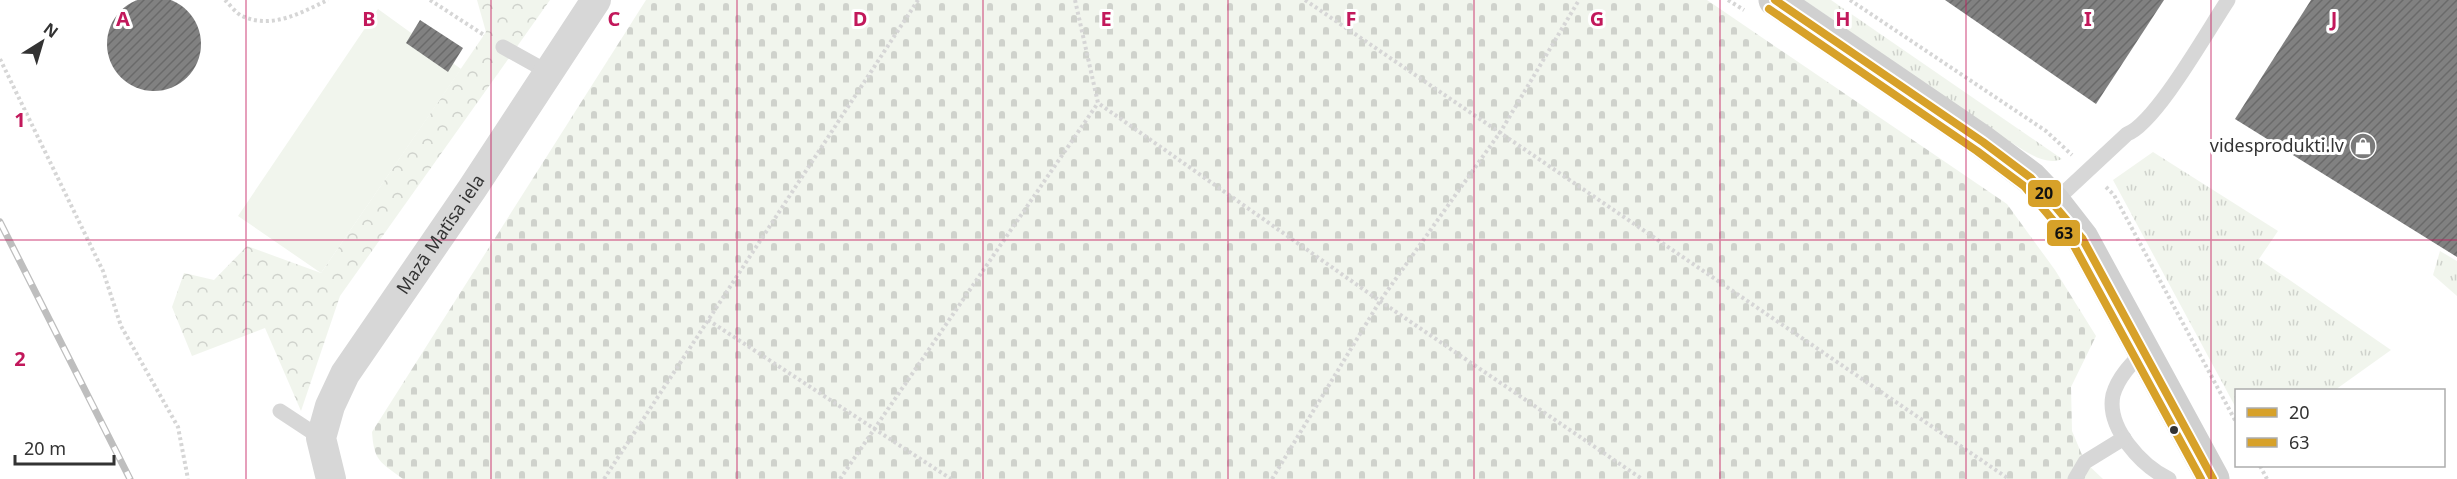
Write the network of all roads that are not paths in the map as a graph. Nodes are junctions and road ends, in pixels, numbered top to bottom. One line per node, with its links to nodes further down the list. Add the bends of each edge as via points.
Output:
1 (596, 0): 5 (street, Mazā Matīsa iela)
2 (2228, 0): 6 (lane, via 2163,99 2137,130 2127,134)
3 (1762, 6): 6 (street, via 1983,142 2031,178)
4 (503, 46): 5 (lane)
5 (548, 72): 9 (street, Mazā Matīsa iela, via 345,374)
6 (2054, 202): 7 (street, via 2082,238)
7 (2145, 350): 10 (lane, via 2117,383 2112,397 2114,415); 14 (street)
8 (280, 411): 9 (lane)
9 (321, 438): 11 (street, Mazā Matīsa iela)
10 (2124, 438): 12 (lane, via 2085,462); 13 (lane, via 2138,458)
11 (331, 479)
12 (2075, 479)
13 (2169, 479)
14 (2213, 479)

